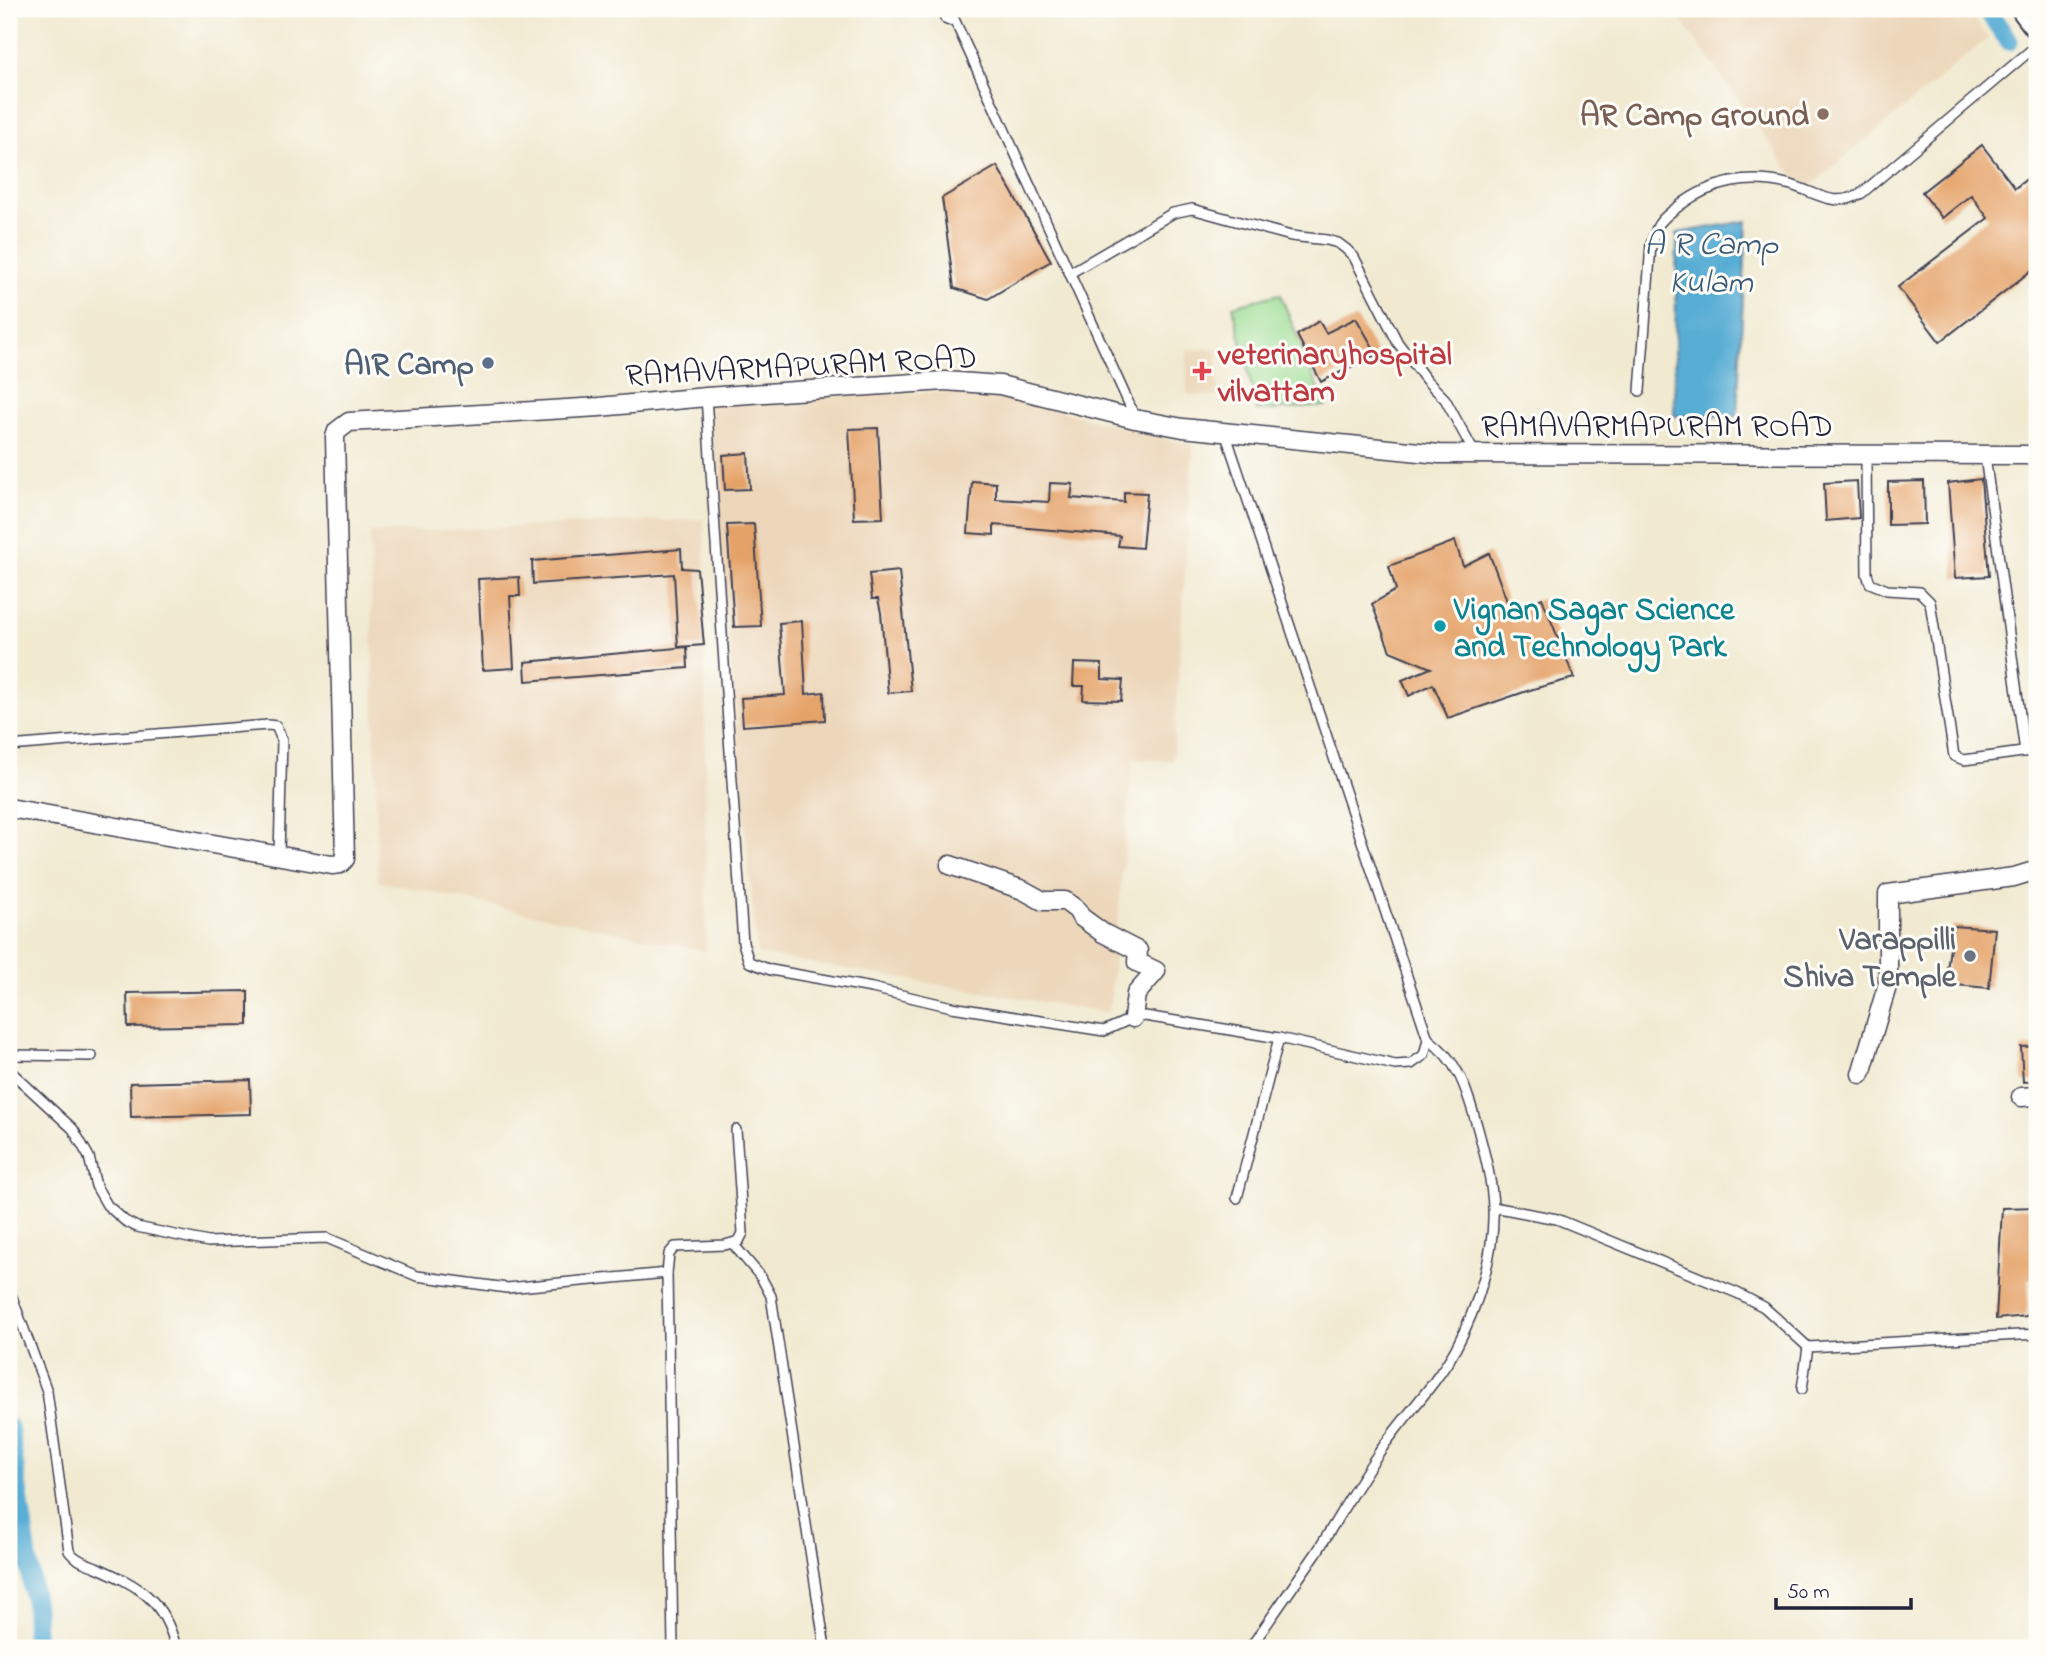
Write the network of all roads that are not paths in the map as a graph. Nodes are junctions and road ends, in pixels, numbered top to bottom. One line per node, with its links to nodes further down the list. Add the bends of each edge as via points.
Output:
1 (2025, 9): 3 (main road)
2 (946, 11): 5 (lane, via 955,21)
3 (2037, 25)
4 (2037, 45): 6 (lane, via 1851,199 1828,199 1790,185 1739,180 1693,195 1667,215 1651,244)
5 (1070, 274): 8 (lane); 10 (lane, via 1183,210 1338,243 1354,257 1398,343 1444,399)
6 (1640, 391)
7 (706, 397): 8 (street, RAMAVARMAPURAM ROAD, via 971,381); 18 (street, RAMAVARMAPURAM ROAD, via 349,422 337,431 346,855 340,864 332,865); 21 (lane, via 743,943 749,962 952,1007 1104,1031)
8 (1135, 419): 9 (street, RAMAVARMAPURAM ROAD)
9 (1225, 432): 10 (street, RAMAVARMAPURAM ROAD); 23 (lane)
10 (1475, 454): 12 (street, RAMAVARMAPURAM ROAD)
11 (2037, 455): 13 (street, RAMAVARMAPURAM ROAD)
12 (1866, 456): 13 (street, RAMAVARMAPURAM ROAD); 16 (lane, via 1867,574 1870,583 1887,590 1920,592 1930,602 1954,755 1964,760)
13 (1985, 456): 16 (lane)
14 (9, 746): 18 (lane, via 276,726 282,740)
15 (2037, 750): 16 (lane)
16 (2025, 752)
17 (9, 808): 18 (street, RAMAVARMAPURAM ROAD)
18 (279, 855)
19 (950, 864): 21 (street, via 1043,901 1065,901 1103,933 1138,951 1137,962 1156,971 1136,995)
20 (2037, 870): 27 (street, via 1888,894 1888,983)
21 (1133, 1018): 22 (lane, via 1145,1016)
22 (1279, 1038): 23 (lane, via 1395,1065 1411,1064 1424,1055); 29 (lane)
23 (1428, 1039): 30 (lane, via 1453,1061 1470,1101)
24 (9, 1055): 25 (lane)
25 (92, 1056)
26 (9, 1070): 32 (lane, via 73,1129 107,1205 137,1227 208,1242 327,1238 416,1276 507,1288)
27 (1861, 1074)
28 (736, 1130): 31 (lane, via 743,1233)
29 (1237, 1198)
30 (1493, 1207): 35 (lane, via 1558,1219 1737,1293 1765,1307); 40 (lane, via 1492,1237 1480,1292 1454,1351 1376,1456)
31 (733, 1244): 32 (lane, via 675,1247 668,1254); 39 (lane, via 771,1296)
32 (667, 1273): 38 (lane)
33 (9, 1289): 37 (lane, via 47,1391 69,1551 146,1593 172,1632)
34 (2037, 1334): 35 (lane)
35 (1808, 1346): 36 (lane)
36 (1802, 1389)
37 (176, 1648)
38 (673, 1648)
39 (825, 1648)
40 (1250, 1648)

